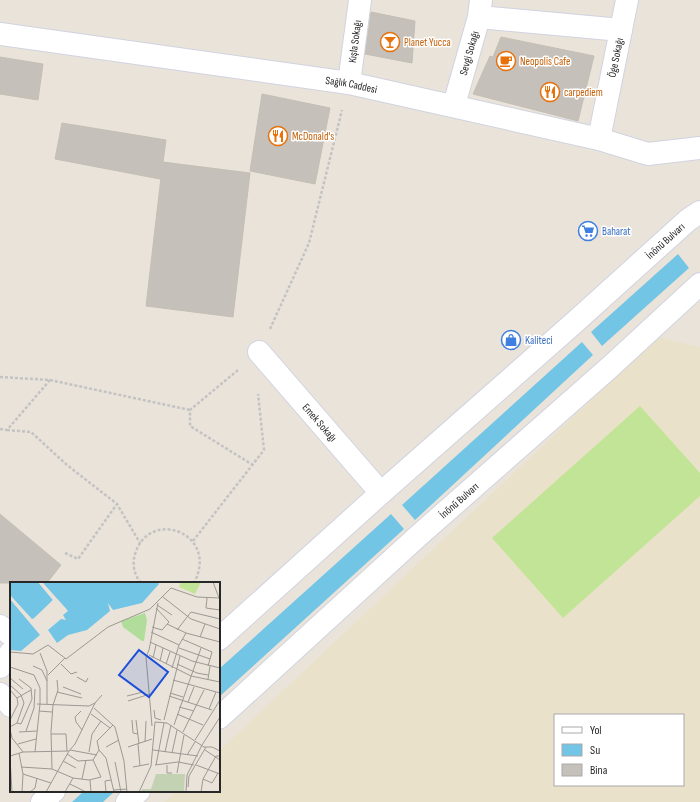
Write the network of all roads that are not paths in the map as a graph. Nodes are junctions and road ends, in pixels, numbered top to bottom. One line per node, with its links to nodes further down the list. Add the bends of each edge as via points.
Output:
1 (360, 0): 6 (street, Kışla Sokağı)
2 (627, 0): 4 (street, Öge Sokağı)
3 (480, 8): 4 (street); 7 (street, Sevgi Sokağı)
4 (621, 30): 8 (street, Öge Sokağı)
5 (0, 34): 6 (street, Sağlık Caddesi)
6 (349, 82): 7 (street, Sağlık Caddesi)
7 (454, 105): 8 (street, Sağlık Caddesi)
8 (598, 139): 9 (street, Sağlık Caddesi, via 648,154)
9 (699, 148)
10 (700, 212): 13 (street, İnönü Bulvarı, via 683,224)
11 (700, 284): 21 (street, İnönü Bulvarı, via 411,542)
12 (260, 352): 13 (street, Emek Sokağı)
13 (380, 493): 16 (street, İnönü Bulvarı)
14 (0, 626): 15 (street)
15 (10, 635)
16 (220, 638)
17 (10, 653): 18 (street)
18 (0, 666)
19 (0, 694): 20 (street)
20 (10, 705)
21 (220, 717)
22 (53, 792): 24 (street)
23 (139, 792): 25 (street)
24 (42, 802)
25 (128, 802)

